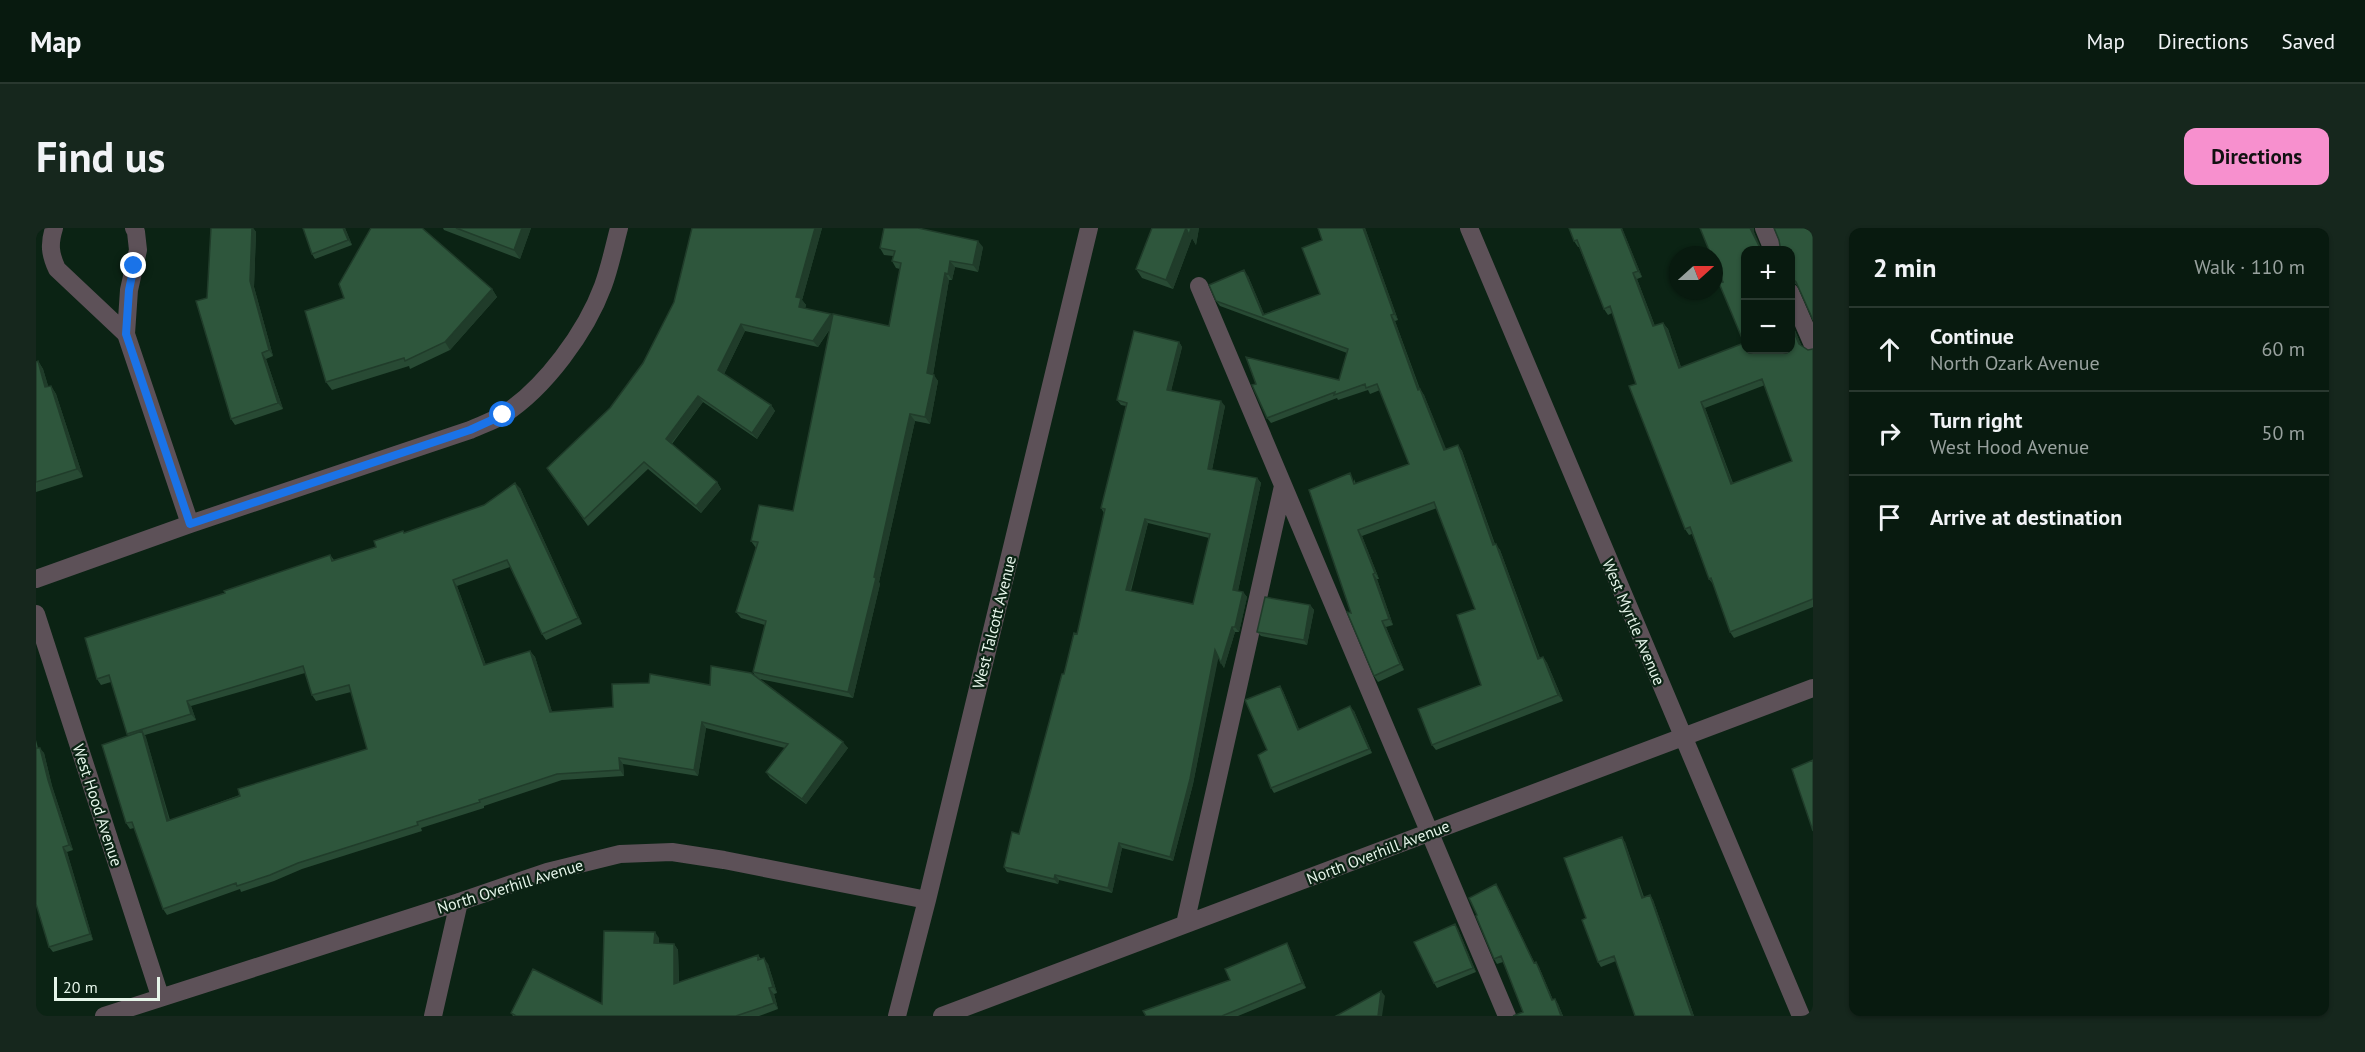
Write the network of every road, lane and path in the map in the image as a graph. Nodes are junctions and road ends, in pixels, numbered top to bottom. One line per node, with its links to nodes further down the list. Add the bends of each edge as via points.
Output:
1 (54, 228): 10 (street, via 51,255 57,269)
2 (134, 228): 10 (street, via 138,250 129,290)
3 (619, 228): 13 (street, via 602,287 583,324 560,361 503,415 470,430)
4 (1089, 228): 19 (street, West Talcott Avenue)
5 (1469, 228): 17 (street, West Myrtle Avenue)
6 (1764, 228): 7 (street)
7 (1771, 246)
8 (1199, 286): 12 (street)
9 (1794, 300): 11 (street)
10 (126, 334): 13 (street)
11 (1813, 345)
12 (1283, 486): 18 (street); 21 (street)
13 (190, 524): 14 (street)
14 (36, 579)
15 (36, 614): 22 (street, West Hood Avenue)
16 (1813, 688): 17 (street, North Overhill Avenue)
17 (1682, 737): 18 (street, North Overhill Avenue); 28 (street, West Myrtle Avenue)
18 (1430, 832): 21 (street, North Overhill Avenue); 27 (street)
19 (927, 900): 20 (street, North Overhill Avenue, via 672,852 620,854 547,872); 25 (street, West Talcott Avenue)
20 (459, 902): 22 (street, North Overhill Avenue); 24 (street)
21 (1185, 924): 26 (street, North Overhill Avenue)
22 (160, 996): 23 (street, North Overhill Avenue)
23 (104, 1016)
24 (433, 1016)
25 (897, 1016)
26 (942, 1016)
27 (1507, 1016)
28 (1801, 1016)

